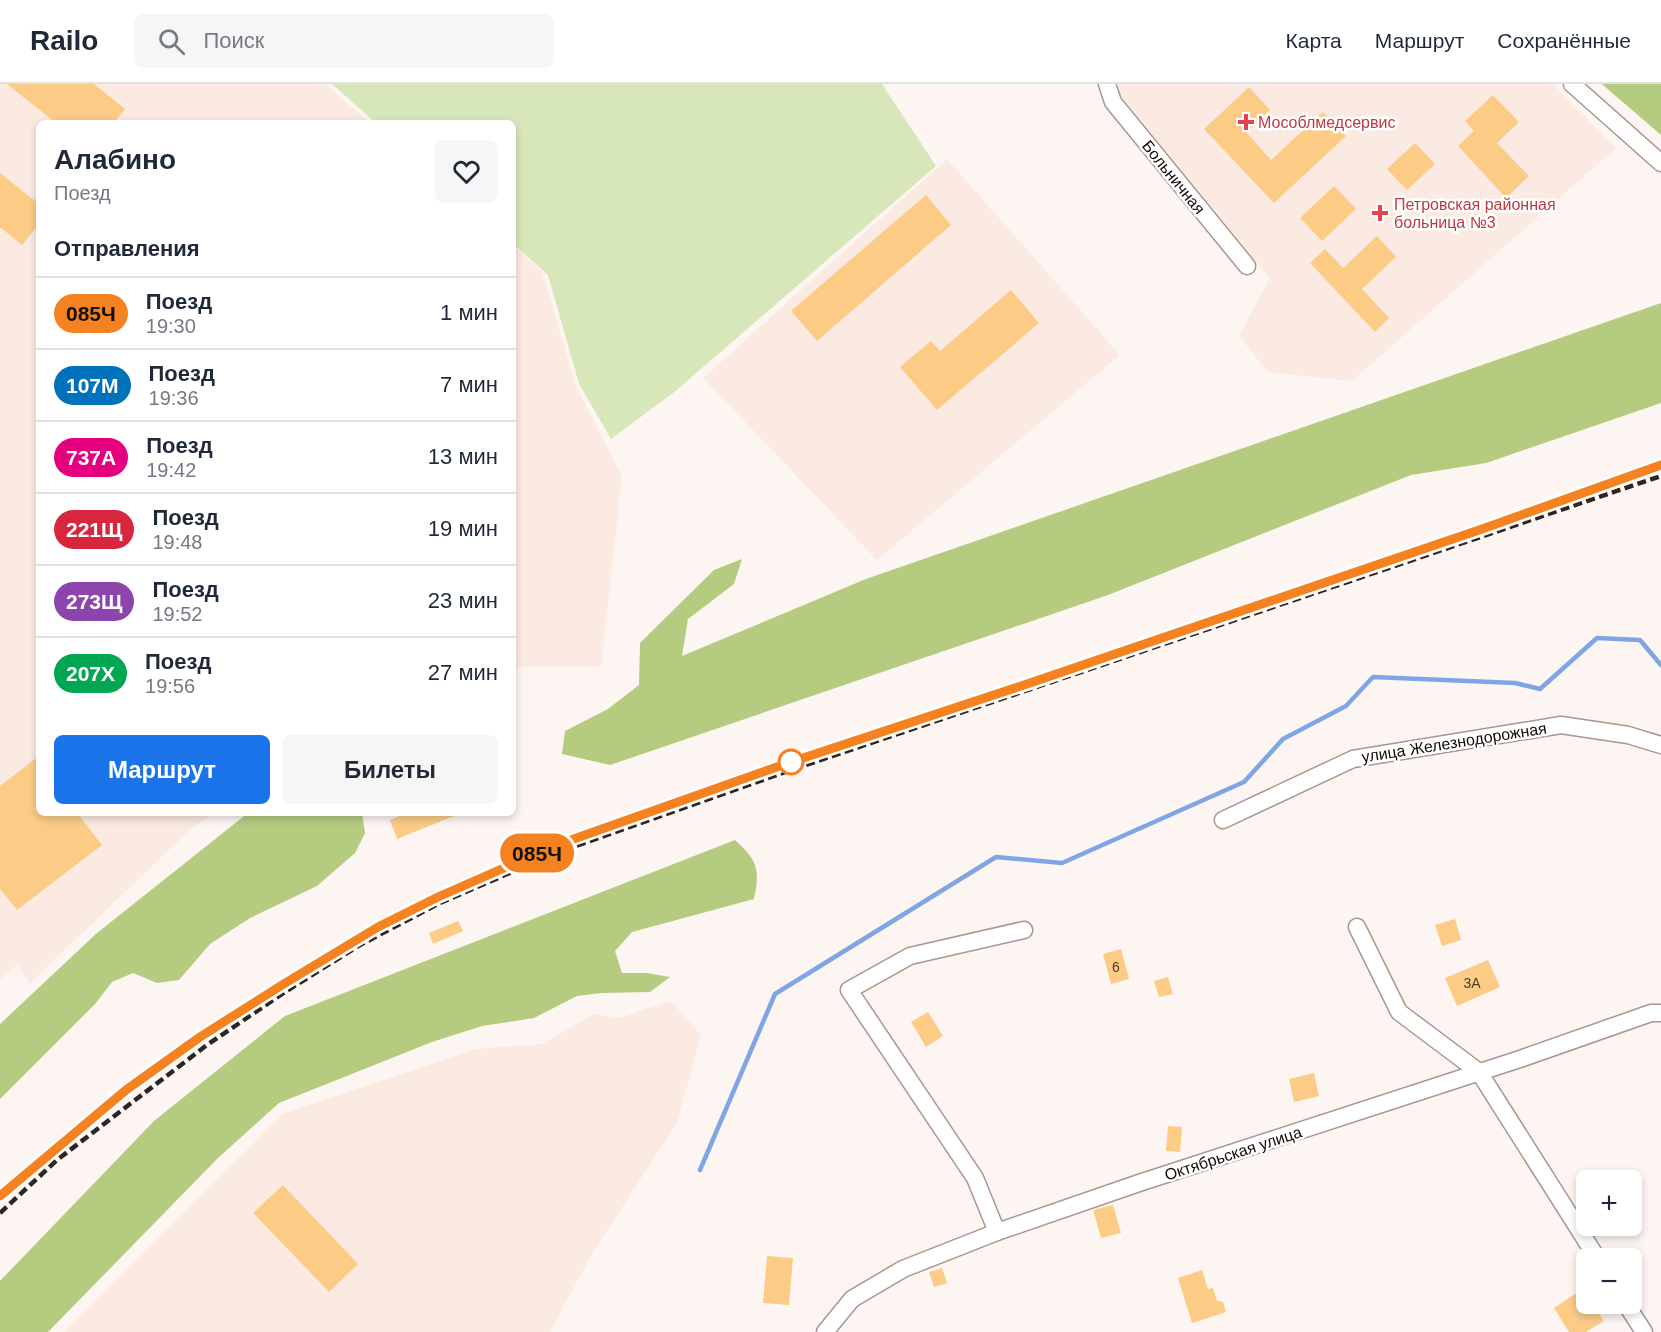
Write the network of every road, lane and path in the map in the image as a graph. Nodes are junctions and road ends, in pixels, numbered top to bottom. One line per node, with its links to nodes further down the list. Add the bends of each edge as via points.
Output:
1 (1107, 84): 4 (street, Больничная, via 1113,102)
2 (1572, 84): 3 (street)
3 (1661, 163)
4 (1247, 266)
5 (1661, 745): 6 (street, улица Железнодорожная, via 1628,735 1561,725 1353,759)
6 (1223, 820)
7 (1357, 927): 10 (street, via 1399,1012)
8 (1024, 930): 11 (street, via 910,956 849,990 975,1179)
9 (1661, 1013): 10 (street, Октябрьская улица, via 1651,1013)
10 (1479, 1072): 11 (street, Октябрьская улица); 12 (street)
11 (997, 1232): 14 (street, Октябрьская улица, via 903,1269 852,1299)
12 (1591, 1248)
13 (1632, 1314): 15 (street)
14 (825, 1332)
15 (1644, 1332)

